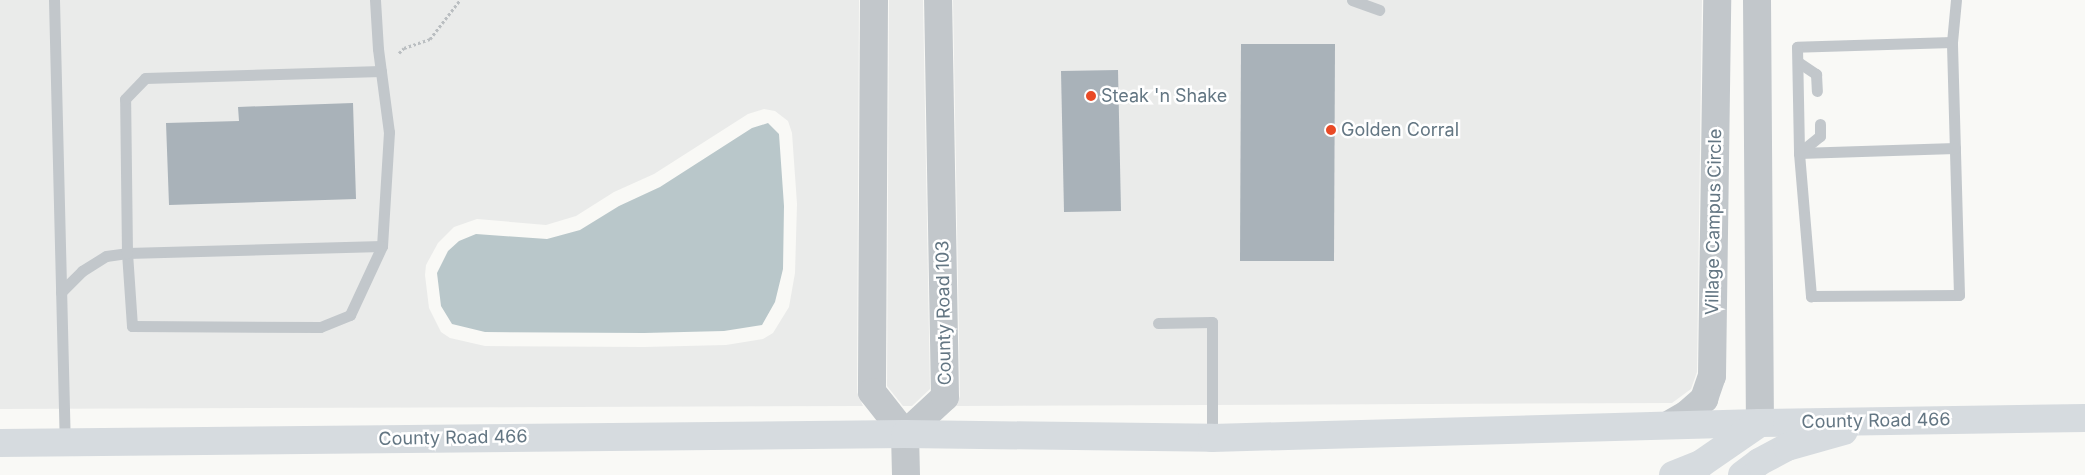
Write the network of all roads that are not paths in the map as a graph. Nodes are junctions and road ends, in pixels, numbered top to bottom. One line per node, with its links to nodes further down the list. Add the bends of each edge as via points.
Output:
1 (54, 0): 19 (lane)
2 (376, 0): 12 (lane)
3 (874, 0): 25 (street, via 872,392)
4 (938, 0): 25 (street, County Road 103, via 945,397)
5 (1352, 0): 9 (lane)
6 (1717, 0): 24 (street, Village Campus Circle, via 1712,376 1704,400)
7 (1756, 0): 23 (street)
8 (1956, 0): 10 (lane)
9 (1379, 10)
10 (1952, 42): 11 (lane, via 1798,47); 15 (lane)
11 (1798, 62): 13 (lane, via 1816,74); 16 (lane)
12 (381, 71): 17 (lane, via 389,132); 18 (lane, via 144,78 125,99)
13 (1817, 91)
14 (1820, 124): 16 (lane, via 1820,136)
15 (1954, 148): 16 (lane); 16 (lane, via 1959,295 1811,296)
16 (1799, 154)
17 (382, 246): 18 (lane); 18 (lane, via 350,315 320,327 132,326)
18 (127, 253): 19 (lane, via 106,256)
19 (61, 292): 28 (lane)
20 (1158, 323): 26 (lane, via 1212,322)
21 (2085, 418): 22 (main road, County Road 466)
22 (1892, 421): 23 (main road, County Road 466); 31 (main road, via 1787,447)
23 (1760, 423): 24 (main road, County Road 466); 30 (main road, via 1702,463)
24 (1668, 425): 26 (main road, County Road 466)
25 (905, 434): 26 (main road, County Road 466); 28 (main road, County Road 466); 29 (street)
26 (1212, 438)
27 (0, 443): 28 (main road, County Road 466)
28 (64, 443)
29 (906, 475)
30 (1673, 475)
31 (1742, 475)

